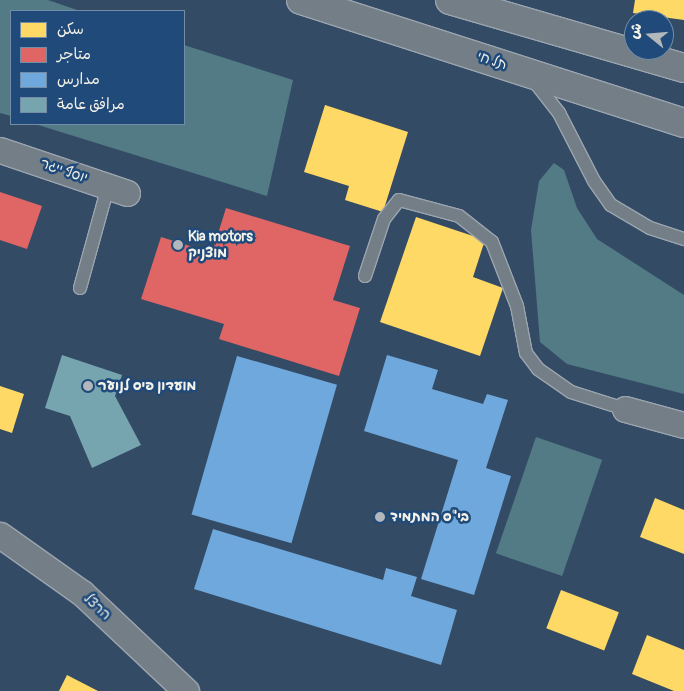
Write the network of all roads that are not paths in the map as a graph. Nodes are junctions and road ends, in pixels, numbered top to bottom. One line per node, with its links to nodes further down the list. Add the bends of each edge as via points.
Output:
1 (301, 0): 4 (highway, תל חי)
2 (450, 0): 3 (highway)
3 (684, 68)
4 (525, 72): 5 (highway, תל חי); 8 (lane, via 559,113 594,181 611,205 650,228)
5 (684, 123)
6 (0, 150): 7 (street, יוסף ייגר)
7 (118, 190): 10 (lane)
8 (684, 239)
9 (365, 276): 11 (lane, via 384,219 399,200 459,216 492,242 517,306 526,353 538,369 571,392)
10 (80, 288)
11 (625, 409): 12 (street)
12 (684, 424)
13 (0, 535): 14 (street, הרצל, via 82,593)
14 (186, 691)

